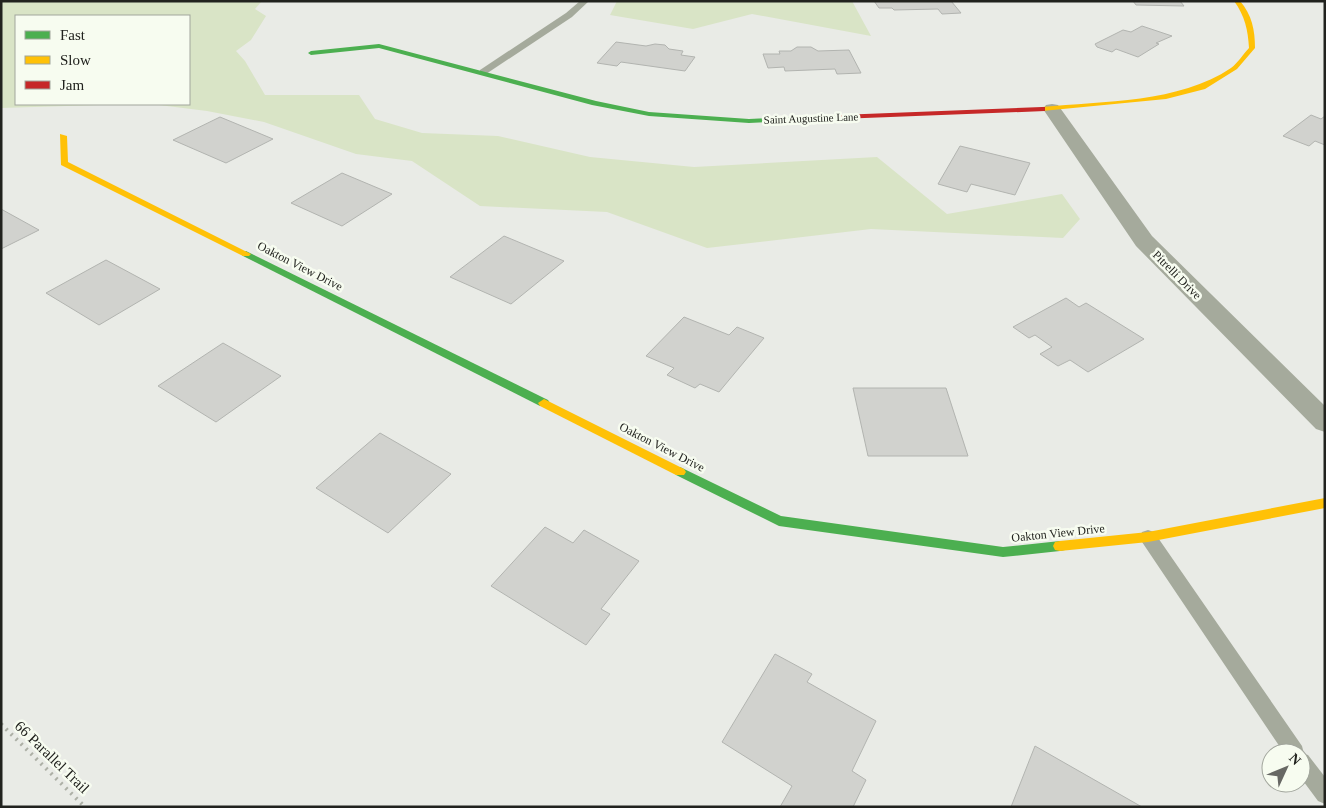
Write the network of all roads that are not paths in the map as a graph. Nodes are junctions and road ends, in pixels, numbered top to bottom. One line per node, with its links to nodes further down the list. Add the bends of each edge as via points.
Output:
1 (585, 1): 4 (lane)
2 (1238, 1): 5 (street, Saint Augustine Lane, via 1252,24 1252,48 1235,68 1202,86 1166,97)
3 (312, 54): 4 (street, Saint Augustine Lane, via 379,46)
4 (482, 72): 5 (street, Saint Augustine Lane, via 595,103 696,119 749,121)
5 (1052, 109): 7 (street, Pitrelli Drive, via 1144,241)
6 (63, 136): 9 (street, Oakton View Drive, via 64,163 779,521 1003,552)
7 (1325, 422)
8 (1325, 502): 9 (street, Oakton View Drive)
9 (1148, 537): 10 (lane)
10 (1288, 743)
11 (1311, 775): 12 (lane)
12 (1325, 794)

